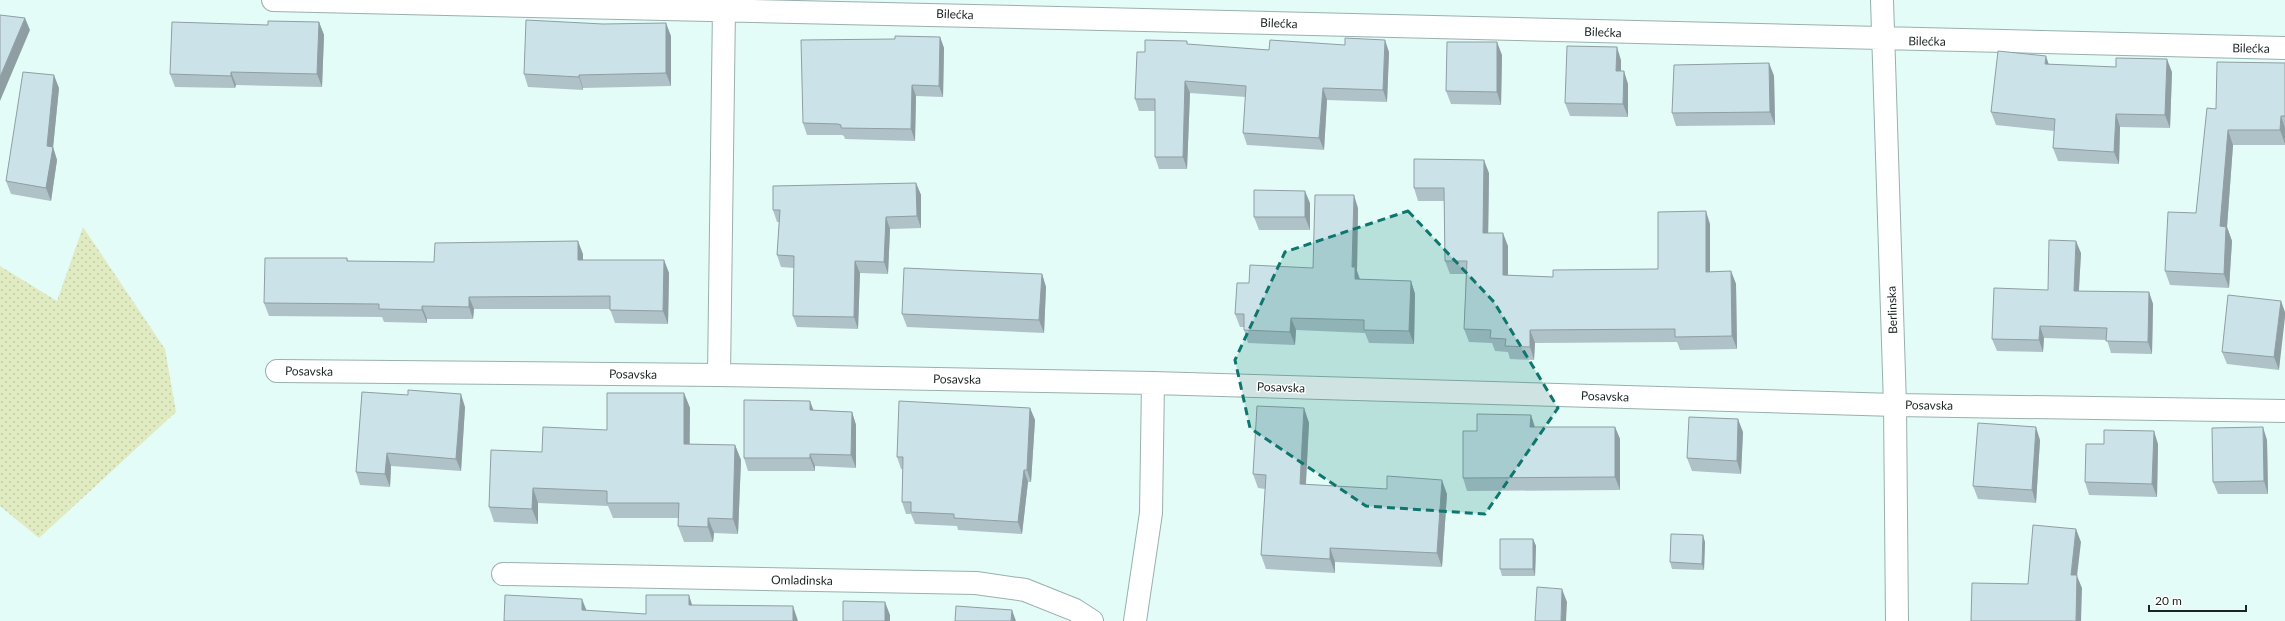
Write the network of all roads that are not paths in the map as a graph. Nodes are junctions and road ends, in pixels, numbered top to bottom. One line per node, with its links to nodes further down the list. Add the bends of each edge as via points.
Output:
1 (273, 0): 3 (street, Bilećka)
2 (1882, 0): 4 (street, Berlinska)
3 (724, 8): 4 (street, Bilećka); 7 (street)
4 (1883, 40): 5 (street, Bilećka); 9 (street, Berlinska)
5 (2285, 48)
6 (277, 371): 7 (street, Posavska)
7 (719, 375): 8 (street, Posavska)
8 (1153, 383): 9 (street, Posavska); 13 (street, via 1151,512)
9 (1895, 405): 10 (street, Posavska); 14 (street, Berlinska)
10 (2285, 411)
11 (503, 574): 12 (street, Omladinska, via 976,583 1025,590 1075,610)
12 (1092, 621)
13 (1135, 621)
14 (1897, 621)

